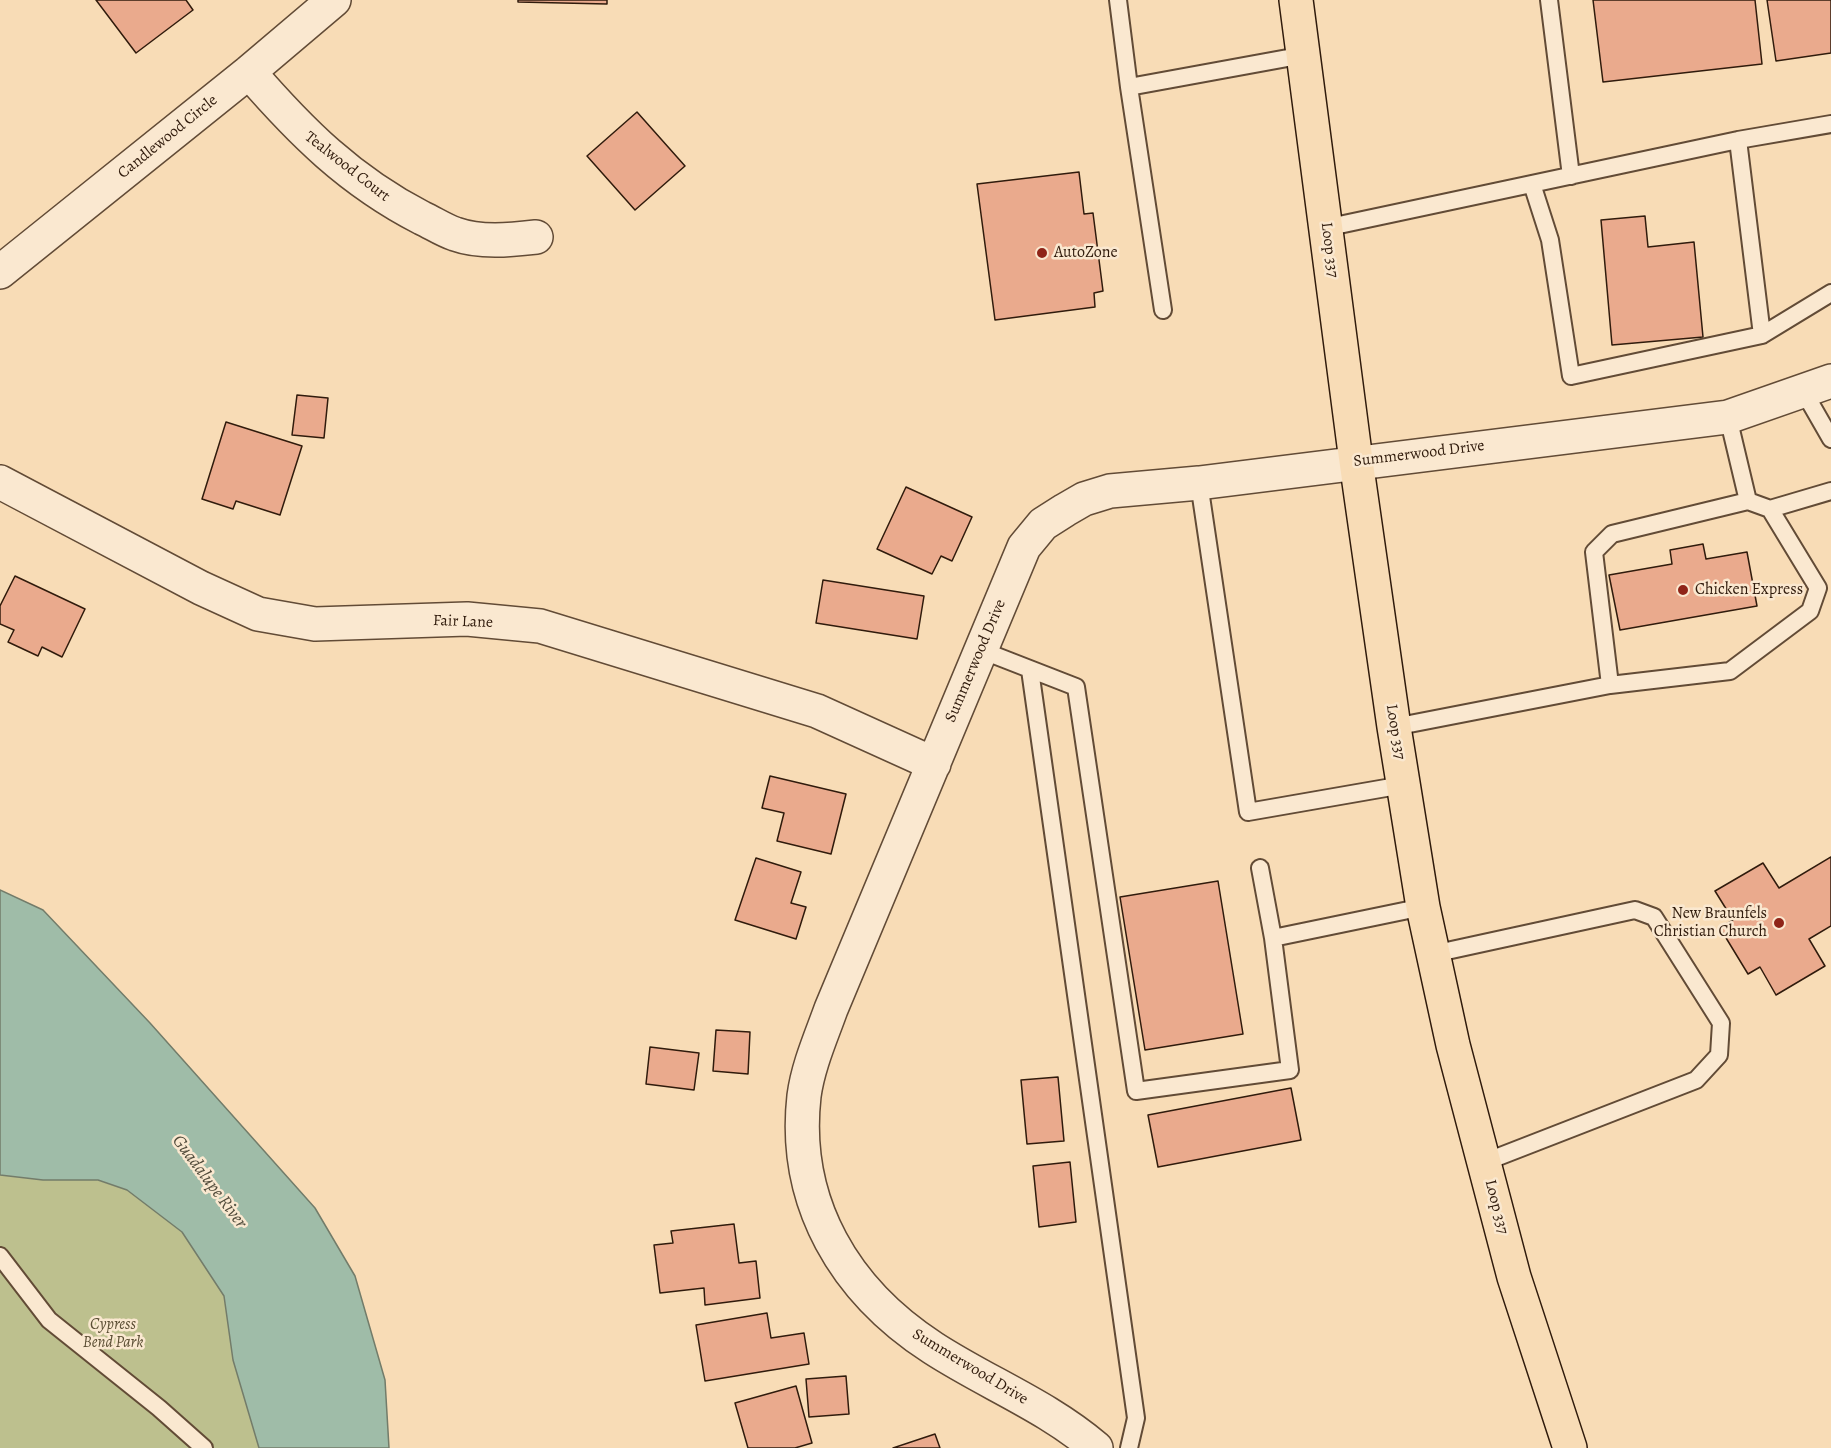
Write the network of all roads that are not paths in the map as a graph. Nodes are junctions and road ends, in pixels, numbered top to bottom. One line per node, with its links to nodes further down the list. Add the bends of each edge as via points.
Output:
1 (334, 0): 6 (street, Candlewood Circle)
2 (1118, 0): 7 (lane)
3 (1296, 0): 5 (main road, Loop 337)
4 (1549, 0): 10 (lane)
5 (1304, 55): 7 (lane); 12 (main road, Loop 337)
6 (249, 72): 13 (street, Tealwood Court, via 298,129 392,203 456,234 504,241); 14 (street, Candlewood Circle)
7 (1129, 87): 16 (lane)
8 (1831, 124): 9 (lane)
9 (1738, 140): 10 (lane); 17 (lane)
10 (1571, 176): 11 (lane)
11 (1532, 184): 12 (lane); 17 (lane, via 1550,240 1571,376)
12 (1326, 228): 21 (main road, Loop 337)
13 (536, 237)
14 (0, 272)
15 (1831, 293): 17 (lane)
16 (1163, 310)
17 (1762, 335)
18 (1818, 387): 19 (street, Summerwood Drive); 20 (lane)
19 (1728, 417): 21 (street, Summerwood Drive); 25 (lane)
20 (1831, 439)
21 (1356, 461): 23 (street, Summerwood Drive); 30 (main road, Loop 337)
22 (0, 482): 31 (street, Fair Lane, via 258,614 315,624 467,619 540,626 818,711)
23 (1199, 483): 27 (street, Summerwood Drive, via 1110,490 1084,499 1043,524 1024,546); 32 (lane, via 1248,812)
24 (1831, 491): 26 (lane)
25 (1748, 501): 26 (lane); 29 (lane, via 1612,534 1594,552)
26 (1770, 509): 29 (lane, via 1818,588 1810,611 1730,671)
27 (981, 650): 28 (lane); 31 (street, Summerwood Drive)
28 (1030, 670): 35 (lane, via 1076,687 1136,1091 1290,1070); 41 (lane, via 1136,1418)
29 (1610, 685): 30 (lane)
30 (1394, 727): 32 (main road, Loop 337)
31 (934, 764): 40 (street, Summerwood Drive, via 812,1063 802,1127 804,1162 816,1208 832,1245 858,1284 887,1314 933,1348 1049,1414)
32 (1403, 785): 34 (main road, Loop 337)
33 (1260, 868): 35 (lane)
34 (1423, 907): 35 (lane); 36 (main road, Loop 337)
35 (1273, 938)
36 (1433, 954): 37 (main road, Loop 337); 37 (lane, via 1635,910 1654,917 1721,1023 1719,1055 1696,1080)
37 (1485, 1162): 42 (main road, Loop 337, via 1515,1277)
38 (0, 1256): 39 (lane, via 49,1320)
39 (204, 1448)
40 (1096, 1448)
41 (1130, 1448)
42 (1570, 1448)

